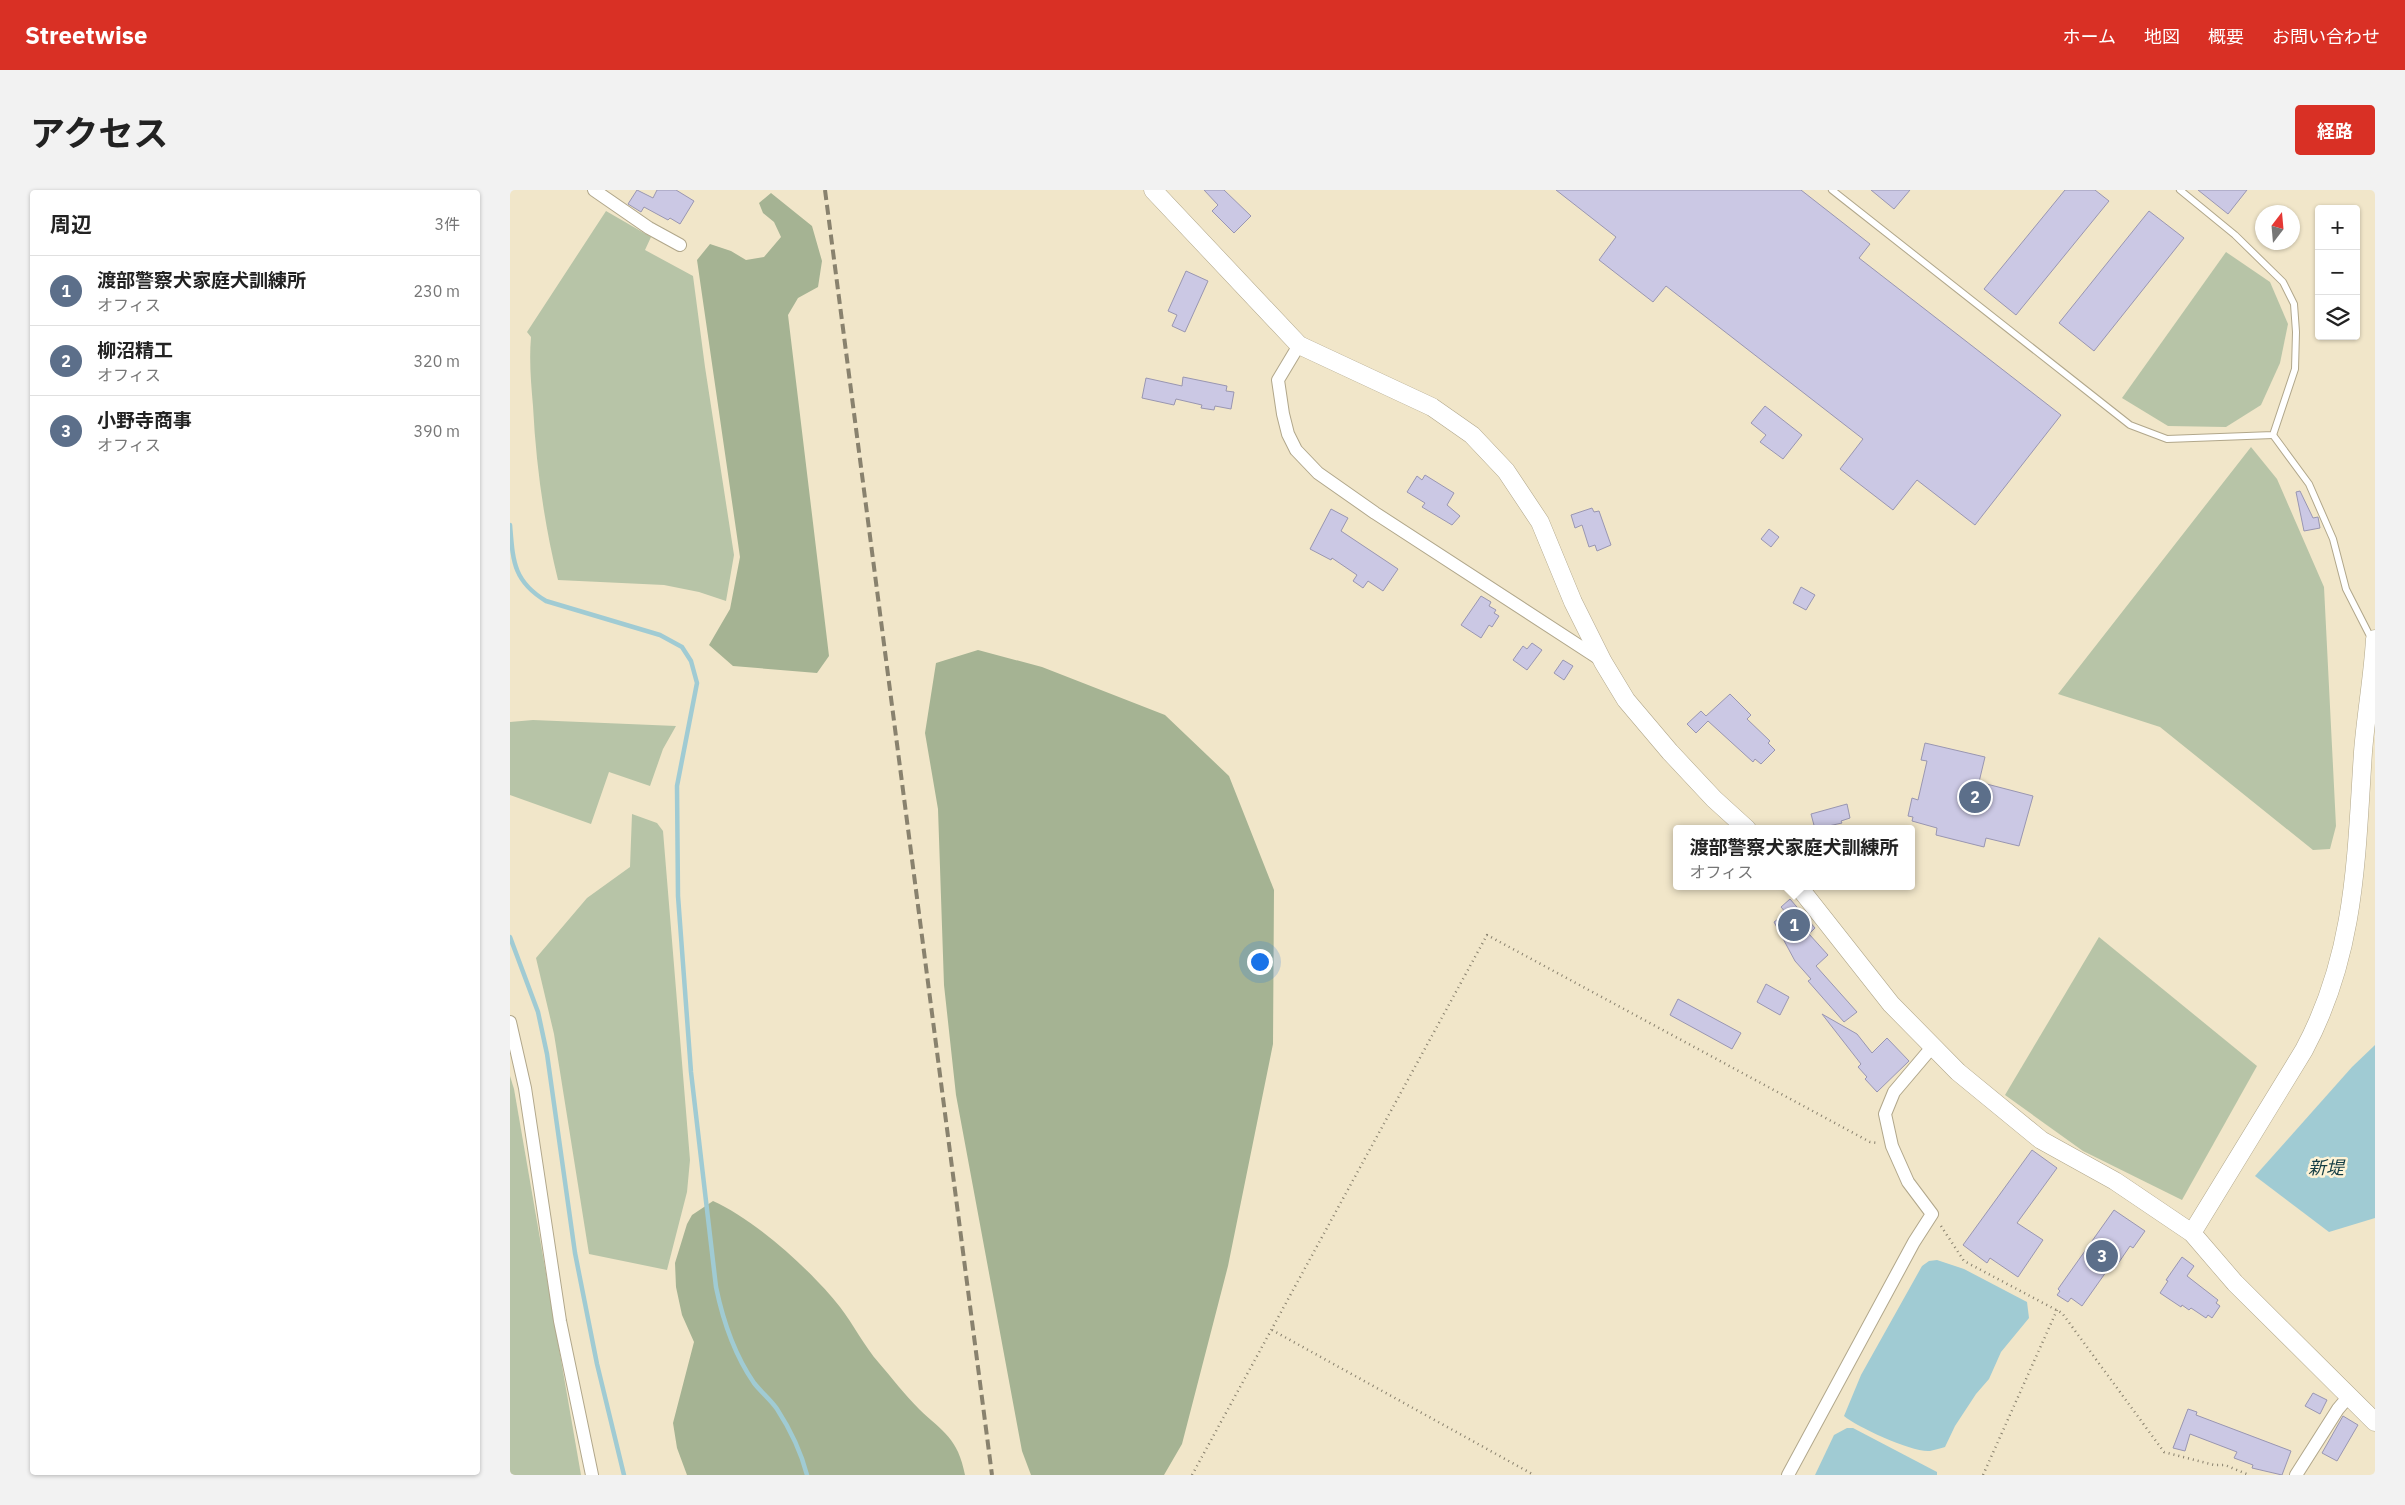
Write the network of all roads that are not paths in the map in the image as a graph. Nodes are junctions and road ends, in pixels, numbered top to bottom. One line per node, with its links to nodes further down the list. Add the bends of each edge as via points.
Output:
1 (594, 190): 5 (street, via 648,228)
2 (1153, 190): 6 (street)
3 (1832, 190): 7 (lane, via 2130,425 2167,439)
4 (2180, 190): 7 (lane, via 2235,234 2283,282 2294,304 2295,368)
5 (680, 245)
6 (1299, 344): 10 (street, via 1432,408 1472,435 1506,471 1540,522 1573,602); 10 (street, via 1278,380 1288,434 1301,456 1318,473 1375,513)
7 (2273, 435): 9 (lane, via 2309,484 2333,539 2346,589)
8 (2375, 639): 9 (street)
9 (2374, 646): 15 (street, via 2364,733 2353,890 2344,947 2332,987 2304,1050)
10 (1603, 662): 11 (street, via 1626,700 1670,752)
11 (1743, 825)
12 (1801, 890): 14 (street, via 1891,1004)
13 (510, 1022): 18 (street, via 525,1088 560,1321)
14 (1933, 1046): 15 (street, via 1984,1096 2041,1140 2115,1182); 19 (street, via 1894,1092 1885,1114 1892,1146 1908,1182 1932,1214)
15 (2192, 1233): 16 (street, via 2242,1290)
16 (2349, 1396): 17 (street); 20 (street)
17 (2375, 1422)
18 (592, 1475)
19 (1788, 1475)
20 (2296, 1475)

